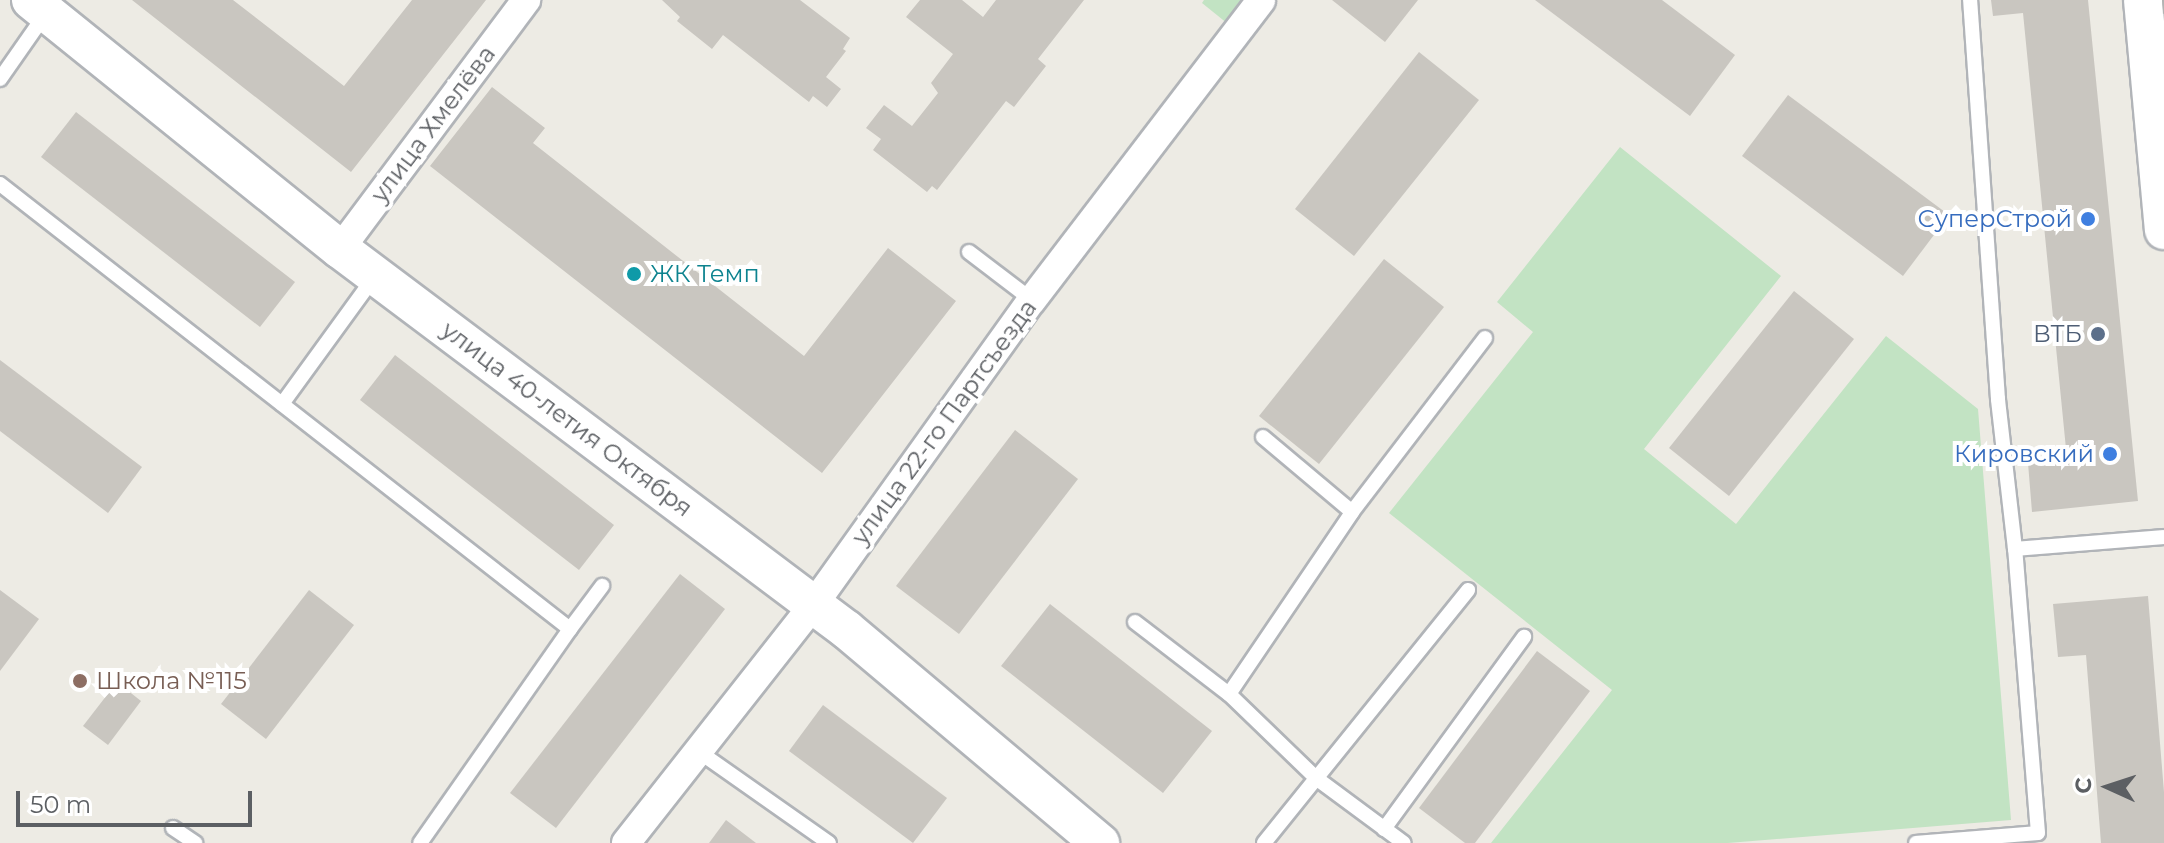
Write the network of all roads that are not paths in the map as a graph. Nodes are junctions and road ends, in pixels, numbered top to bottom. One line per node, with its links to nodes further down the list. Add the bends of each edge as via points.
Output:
1 (526, 0): 9 (street, улица Хмелёва)
2 (1261, 0): 12 (street, улица 22-го Партсъезда)
3 (1970, 0): 18 (lane, via 1998,399)
4 (2143, 0): 8 (main road)
5 (38, 6): 6 (lane); 9 (main road, улица 40-летия Октября)
6 (0, 79)
7 (0, 184): 14 (lane)
8 (2164, 230)
9 (340, 249): 11 (main road, улица 40-летия Октября)
10 (969, 252): 12 (lane)
11 (375, 275): 14 (lane); 21 (main road, улица 40-летия Октября)
12 (1032, 300): 21 (street, улица 22-го Партсъезда)
13 (1485, 338): 16 (lane)
14 (282, 404): 23 (lane)
15 (1263, 437): 16 (lane)
16 (1352, 512): 25 (lane)
17 (2164, 537): 18 (lane)
18 (2015, 549): 37 (lane, via 2038,833)
19 (602, 586): 23 (lane)
20 (1468, 590): 27 (lane)
21 (814, 604): 26 (street, улица 22-го Партсъезда); 34 (main road, улица 40-летия Октября)
22 (1135, 622): 25 (lane)
23 (570, 629): 31 (lane)
24 (1524, 637): 29 (lane)
25 (1229, 694): 27 (lane)
26 (698, 751): 32 (street, улица 22-го Партсъезда); 33 (lane)
27 (1316, 778): 29 (lane); 35 (lane)
28 (173, 828): 30 (lane)
29 (1384, 829): 36 (lane)
30 (195, 843)
31 (420, 843)
32 (626, 843)
33 (829, 843)
34 (1100, 843)
35 (1264, 843)
36 (1404, 843)
37 (1916, 843)

